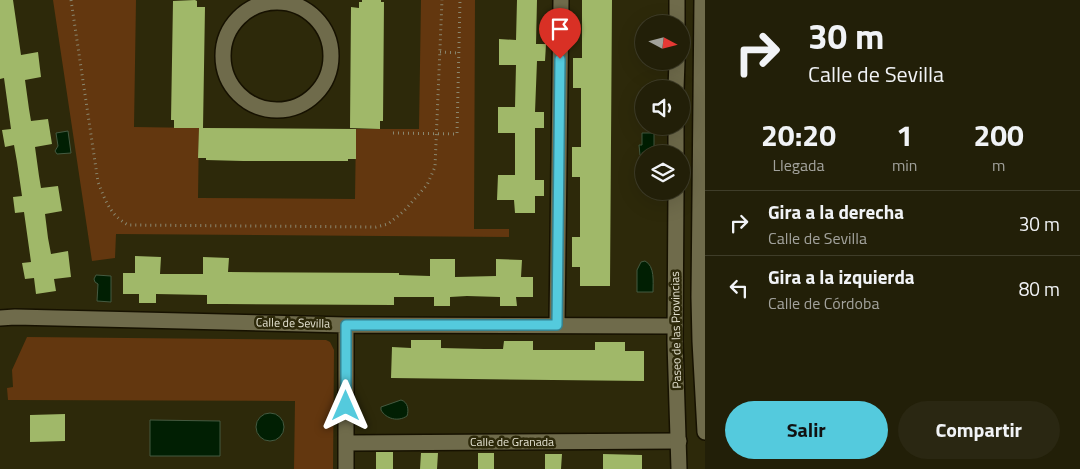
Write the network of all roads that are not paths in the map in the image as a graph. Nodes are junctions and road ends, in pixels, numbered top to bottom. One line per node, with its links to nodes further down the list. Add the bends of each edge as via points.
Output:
1 (561, 0): 9 (street)
2 (677, 0): 5 (street)
3 (702, 0): 11 (street, Paseo de las Provincias, via 699,297)
4 (278, 1): 4 (street, via 260,4 244,13 232,26 224,43 223,61 228,79 238,94 252,105 288,110 305,103 318,91 328,75 332,58 329,40 321,23 307,11)
5 (677, 15)
6 (676, 200): 10 (street, Paseo de las Provincias)
7 (0, 318): 8 (street, Calle de Sevilla)
8 (346, 325): 9 (street, Calle de Sevilla); 13 (street)
9 (557, 325): 10 (street, Calle de Sevilla)
10 (675, 326): 12 (street, Paseo de las Provincias)
11 (705, 432)
12 (679, 441): 13 (street, Calle de Granada); 15 (street, Paseo de las Provincias)
13 (346, 442): 14 (street)
14 (346, 469)
15 (678, 469)

